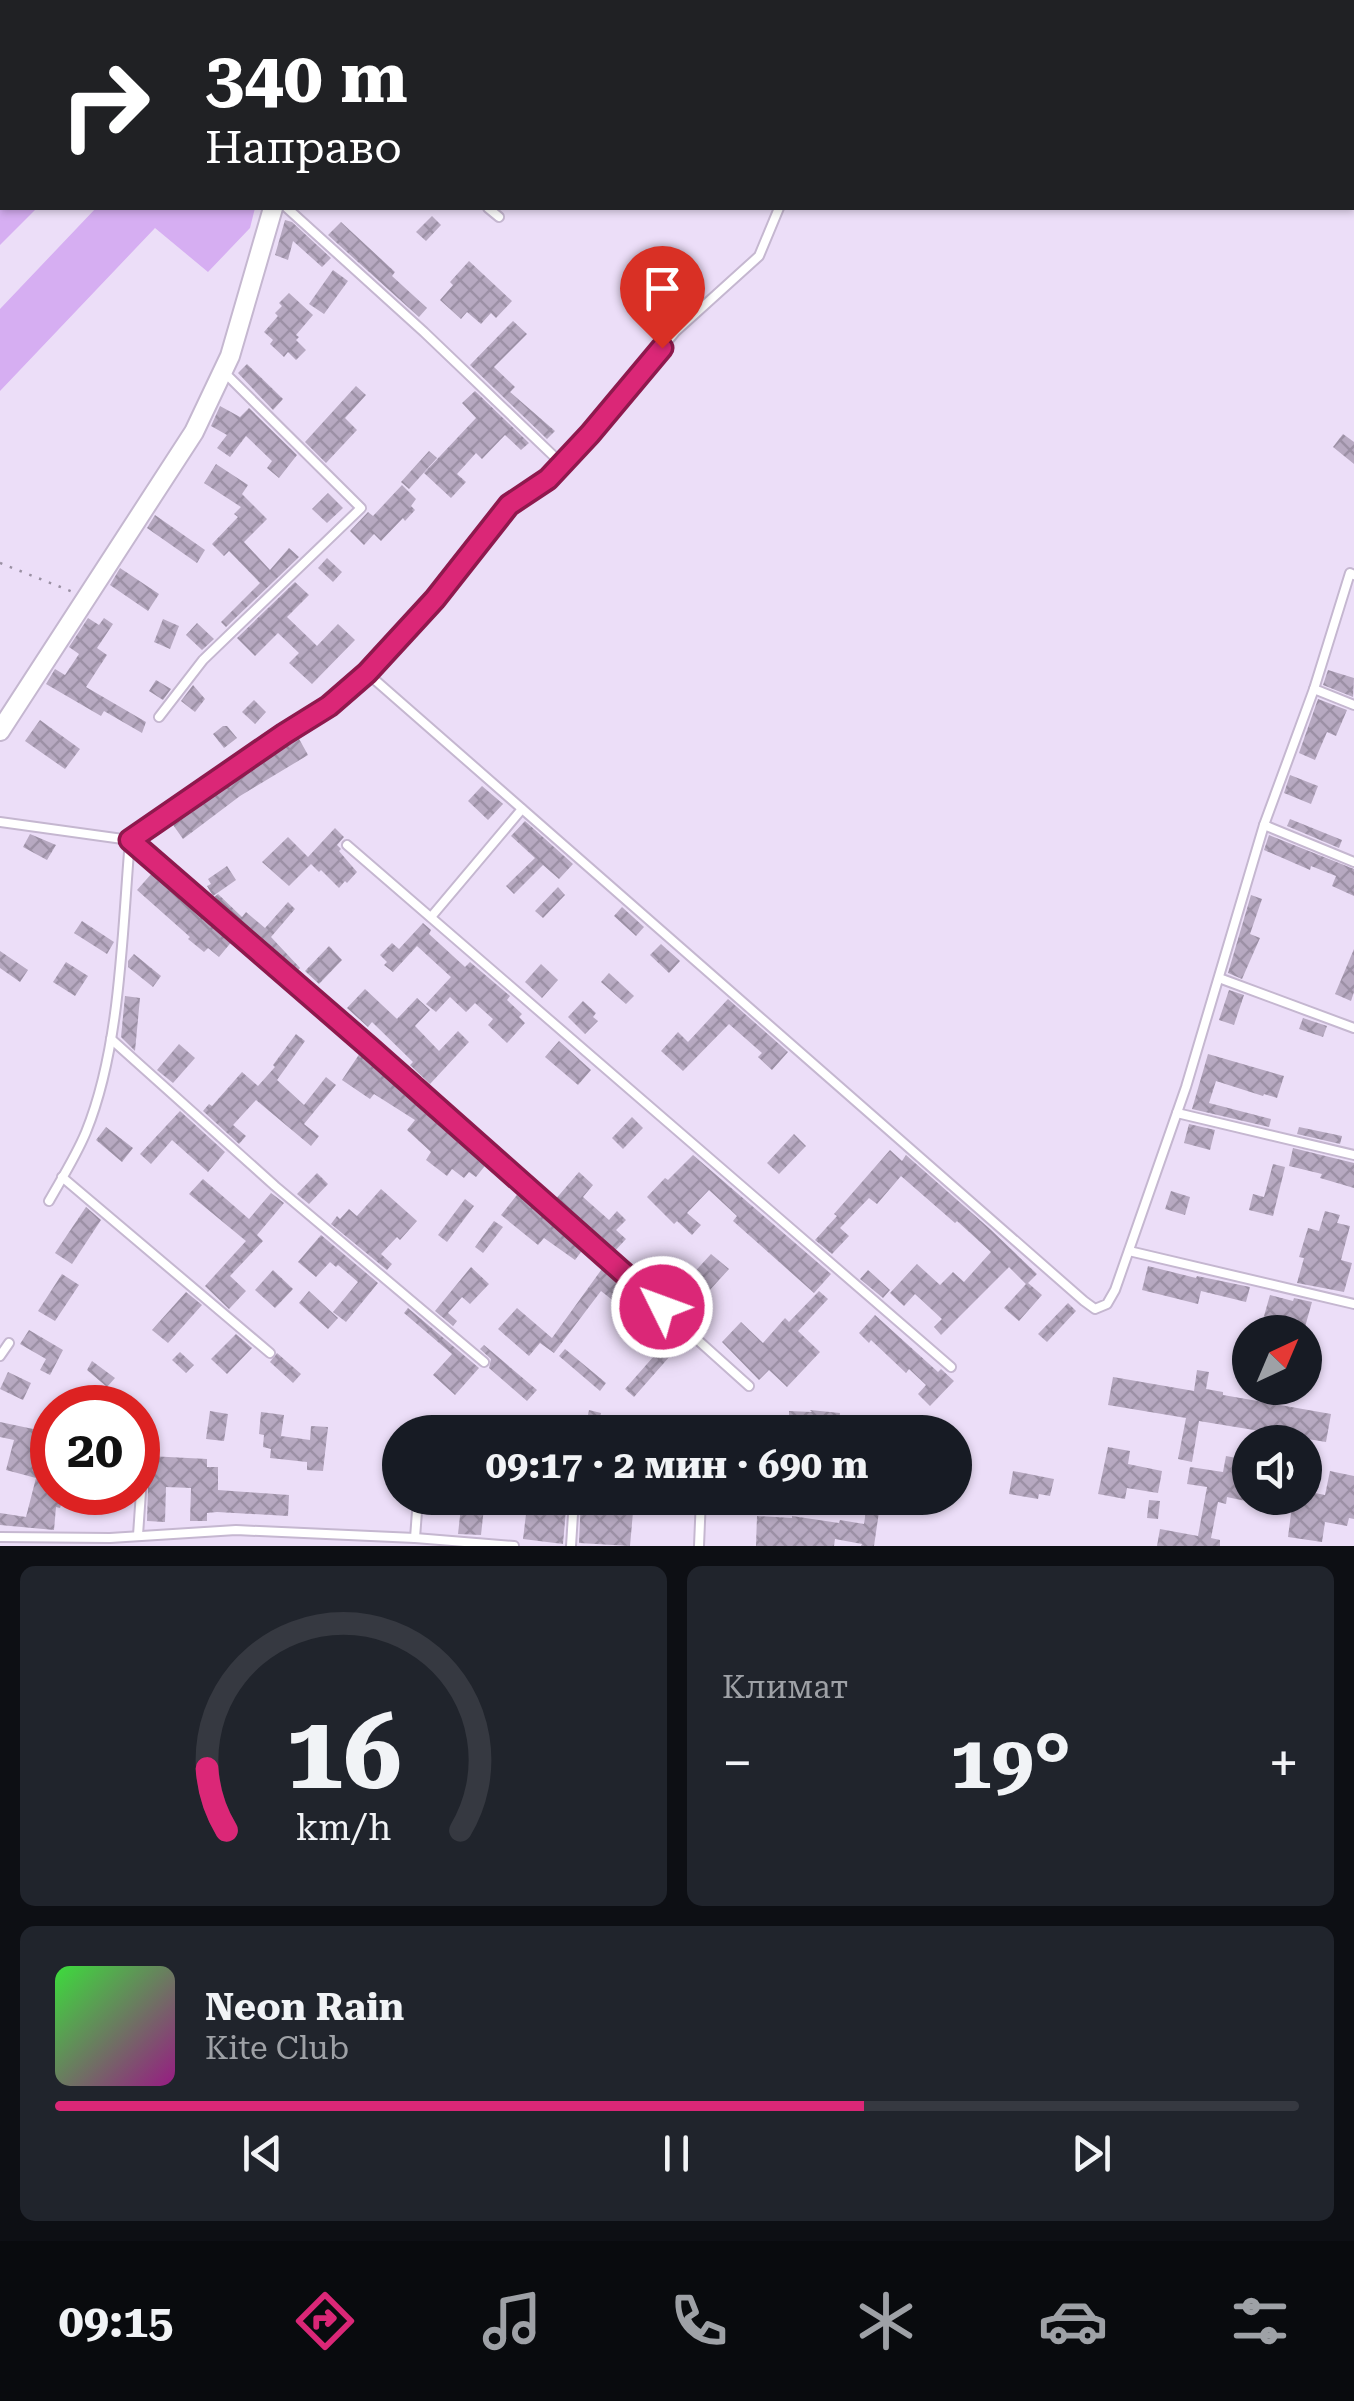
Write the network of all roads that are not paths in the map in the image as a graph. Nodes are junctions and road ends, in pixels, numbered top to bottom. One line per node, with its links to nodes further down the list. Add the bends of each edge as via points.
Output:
1 (271, 210): 6 (street)
2 (290, 210): 7 (lane)
3 (490, 210): 5 (lane)
4 (778, 210): 7 (lane, via 760,256 676,331)
5 (499, 217)
6 (223, 371): 12 (lane, via 360,508 203,660); 13 (street, via 194,432)
7 (562, 464): 9 (lane, via 509,505)
8 (1353, 571): 10 (lane)
9 (367, 673): 14 (lane); 17 (lane, via 329,706)
10 (1314, 689): 11 (lane); 16 (lane)
11 (1354, 705)
12 (159, 717)
13 (0, 731)
14 (522, 809): 20 (lane); 28 (lane, via 1084,1301 1096,1308 1107,1304)
15 (0, 822): 17 (lane)
16 (1264, 825): 19 (lane); 21 (lane)
17 (130, 840): 23 (lane); 35 (lane)
18 (347, 846): 20 (lane)
19 (1354, 862)
20 (431, 917): 34 (lane)
21 (1218, 978): 22 (lane); 24 (lane)
22 (1354, 1028)
23 (111, 1040): 26 (lane, via 86,1133); 33 (lane)
24 (1177, 1113): 25 (lane); 28 (lane)
25 (1354, 1155)
26 (62, 1177): 27 (lane); 31 (lane)
27 (50, 1201)
28 (1129, 1251): 29 (lane)
29 (1354, 1304)
30 (10, 1343): 32 (lane)
31 (270, 1353)
32 (0, 1356)
33 (484, 1362)
34 (951, 1368)
35 (749, 1386)
36 (139, 1515): 40 (lane)
37 (417, 1515): 42 (lane)
38 (573, 1515): 44 (lane)
39 (701, 1515): 45 (lane)
40 (138, 1535): 41 (lane); 42 (lane, via 236,1530)
41 (0, 1537)
42 (415, 1538): 43 (lane)
43 (514, 1546)
44 (571, 1546)
45 (700, 1546)

